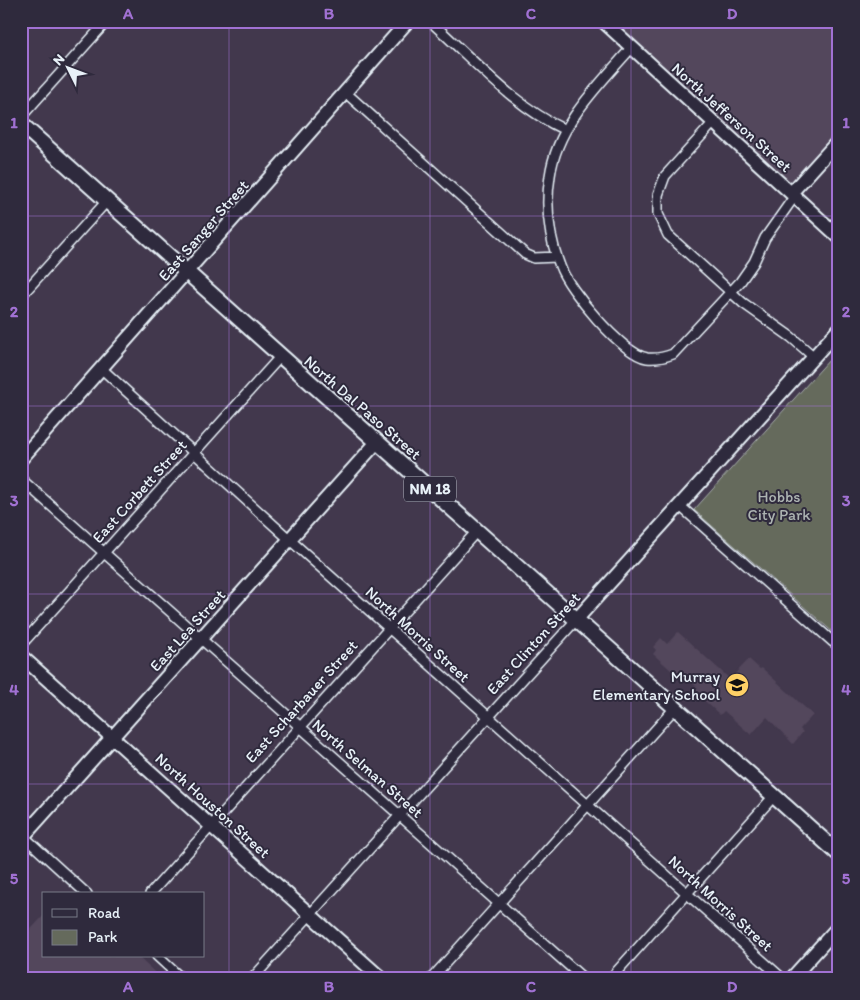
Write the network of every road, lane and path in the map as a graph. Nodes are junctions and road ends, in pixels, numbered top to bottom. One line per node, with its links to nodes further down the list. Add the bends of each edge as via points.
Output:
1 (106, 21): 8 (street)
2 (408, 21): 6 (street, East Sanger Street)
3 (430, 21): 9 (street, via 523,105)
4 (603, 21): 5 (street, North Jefferson Street)
5 (632, 47): 7 (street, North Jefferson Street); 9 (street, via 590,95)
6 (345, 92): 14 (street, via 525,254 539,258); 15 (street, East Sanger Street)
7 (714, 122): 11 (street, North Jefferson Street); 16 (street, via 665,176 658,196 658,214 668,235)
8 (22, 126): 12 (main road, North Dal Paso Street / NM 18)
9 (565, 130): 14 (street, via 550,176 548,211)
10 (839, 140): 11 (street)
11 (793, 195): 13 (street, North Jefferson Street); 16 (street, via 765,238 754,262)
12 (107, 201): 15 (main road, North Dal Paso Street / NM 18); 17 (street)
13 (839, 237)
14 (557, 257): 16 (street, via 574,292 594,316 633,351 646,358 673,354)
15 (187, 272): 19 (main road, North Dal Paso Street / NM 18); 21 (street, East Sanger Street)
16 (731, 292): 20 (street)
17 (21, 296)
18 (839, 329): 20 (street, East Clinton Street)
19 (280, 357): 22 (main road, North Dal Paso Street / NM 18); 23 (street, East Corbett Street)
20 (814, 357): 26 (street, East Clinton Street)
21 (102, 369): 23 (street, North Morris Street); 24 (street, East Sanger Street)
22 (377, 442): 27 (main road, North Dal Paso Street / NM 18); 28 (street, East Lea Street)
23 (194, 453): 28 (street, North Morris Street); 29 (street, East Corbett Street)
24 (21, 459)
25 (21, 479): 29 (street, North Selman Street)
26 (679, 505): 30 (street, East Clinton Street); 32 (street, via 833,642)
27 (477, 531): 30 (main road, North Dal Paso Street / NM 18); 31 (street, East Scharbauer Street)
28 (290, 540): 31 (street, North Morris Street); 33 (street, East Lea Street)
29 (104, 552): 33 (street, North Selman Street); 34 (street, East Corbett Street)
30 (576, 620): 36 (main road, North Dal Paso Street / NM 18); 37 (street, East Clinton Street)
31 (389, 628): 37 (street, North Morris Street); 38 (street, East Scharbauer Street)
32 (839, 636)
33 (200, 638): 38 (street, North Selman Street); 39 (street, East Lea Street)
34 (21, 644)
35 (21, 656): 39 (street, North Houston Street)
36 (675, 708): 40 (main road, North Dal Paso Street / NM 18); 41 (street)
37 (489, 716): 41 (street, North Morris Street); 42 (street, East Clinton Street)
38 (300, 728): 42 (street, North Selman Street); 43 (street, East Scharbauer Street)
39 (113, 738): 43 (street, North Houston Street); 44 (street, East Lea Street)
40 (774, 796): 45 (main road, North Dal Paso Street / NM 18); 48 (street)
41 (588, 804): 48 (street, North Morris Street); 49 (street)
42 (398, 816): 49 (street, North Selman Street); 50 (street, East Clinton Street)
43 (211, 826): 47 (street, East Scharbauer Street); 50 (street, North Houston Street)
44 (22, 837): 46 (street)
45 (839, 854)
46 (84, 892)
47 (152, 892)
48 (687, 893): 58 (street); 59 (street, North Morris Street)
49 (499, 903): 56 (street); 57 (street, North Selman Street)
50 (310, 914): 54 (street, East Clinton Street); 55 (street, North Houston Street)
51 (839, 926): 60 (street)
52 (159, 958): 53 (street)
53 (182, 979)
54 (252, 979)
55 (382, 979)
56 (431, 979)
57 (584, 979)
58 (610, 979)
59 (782, 979)
60 (791, 979)

